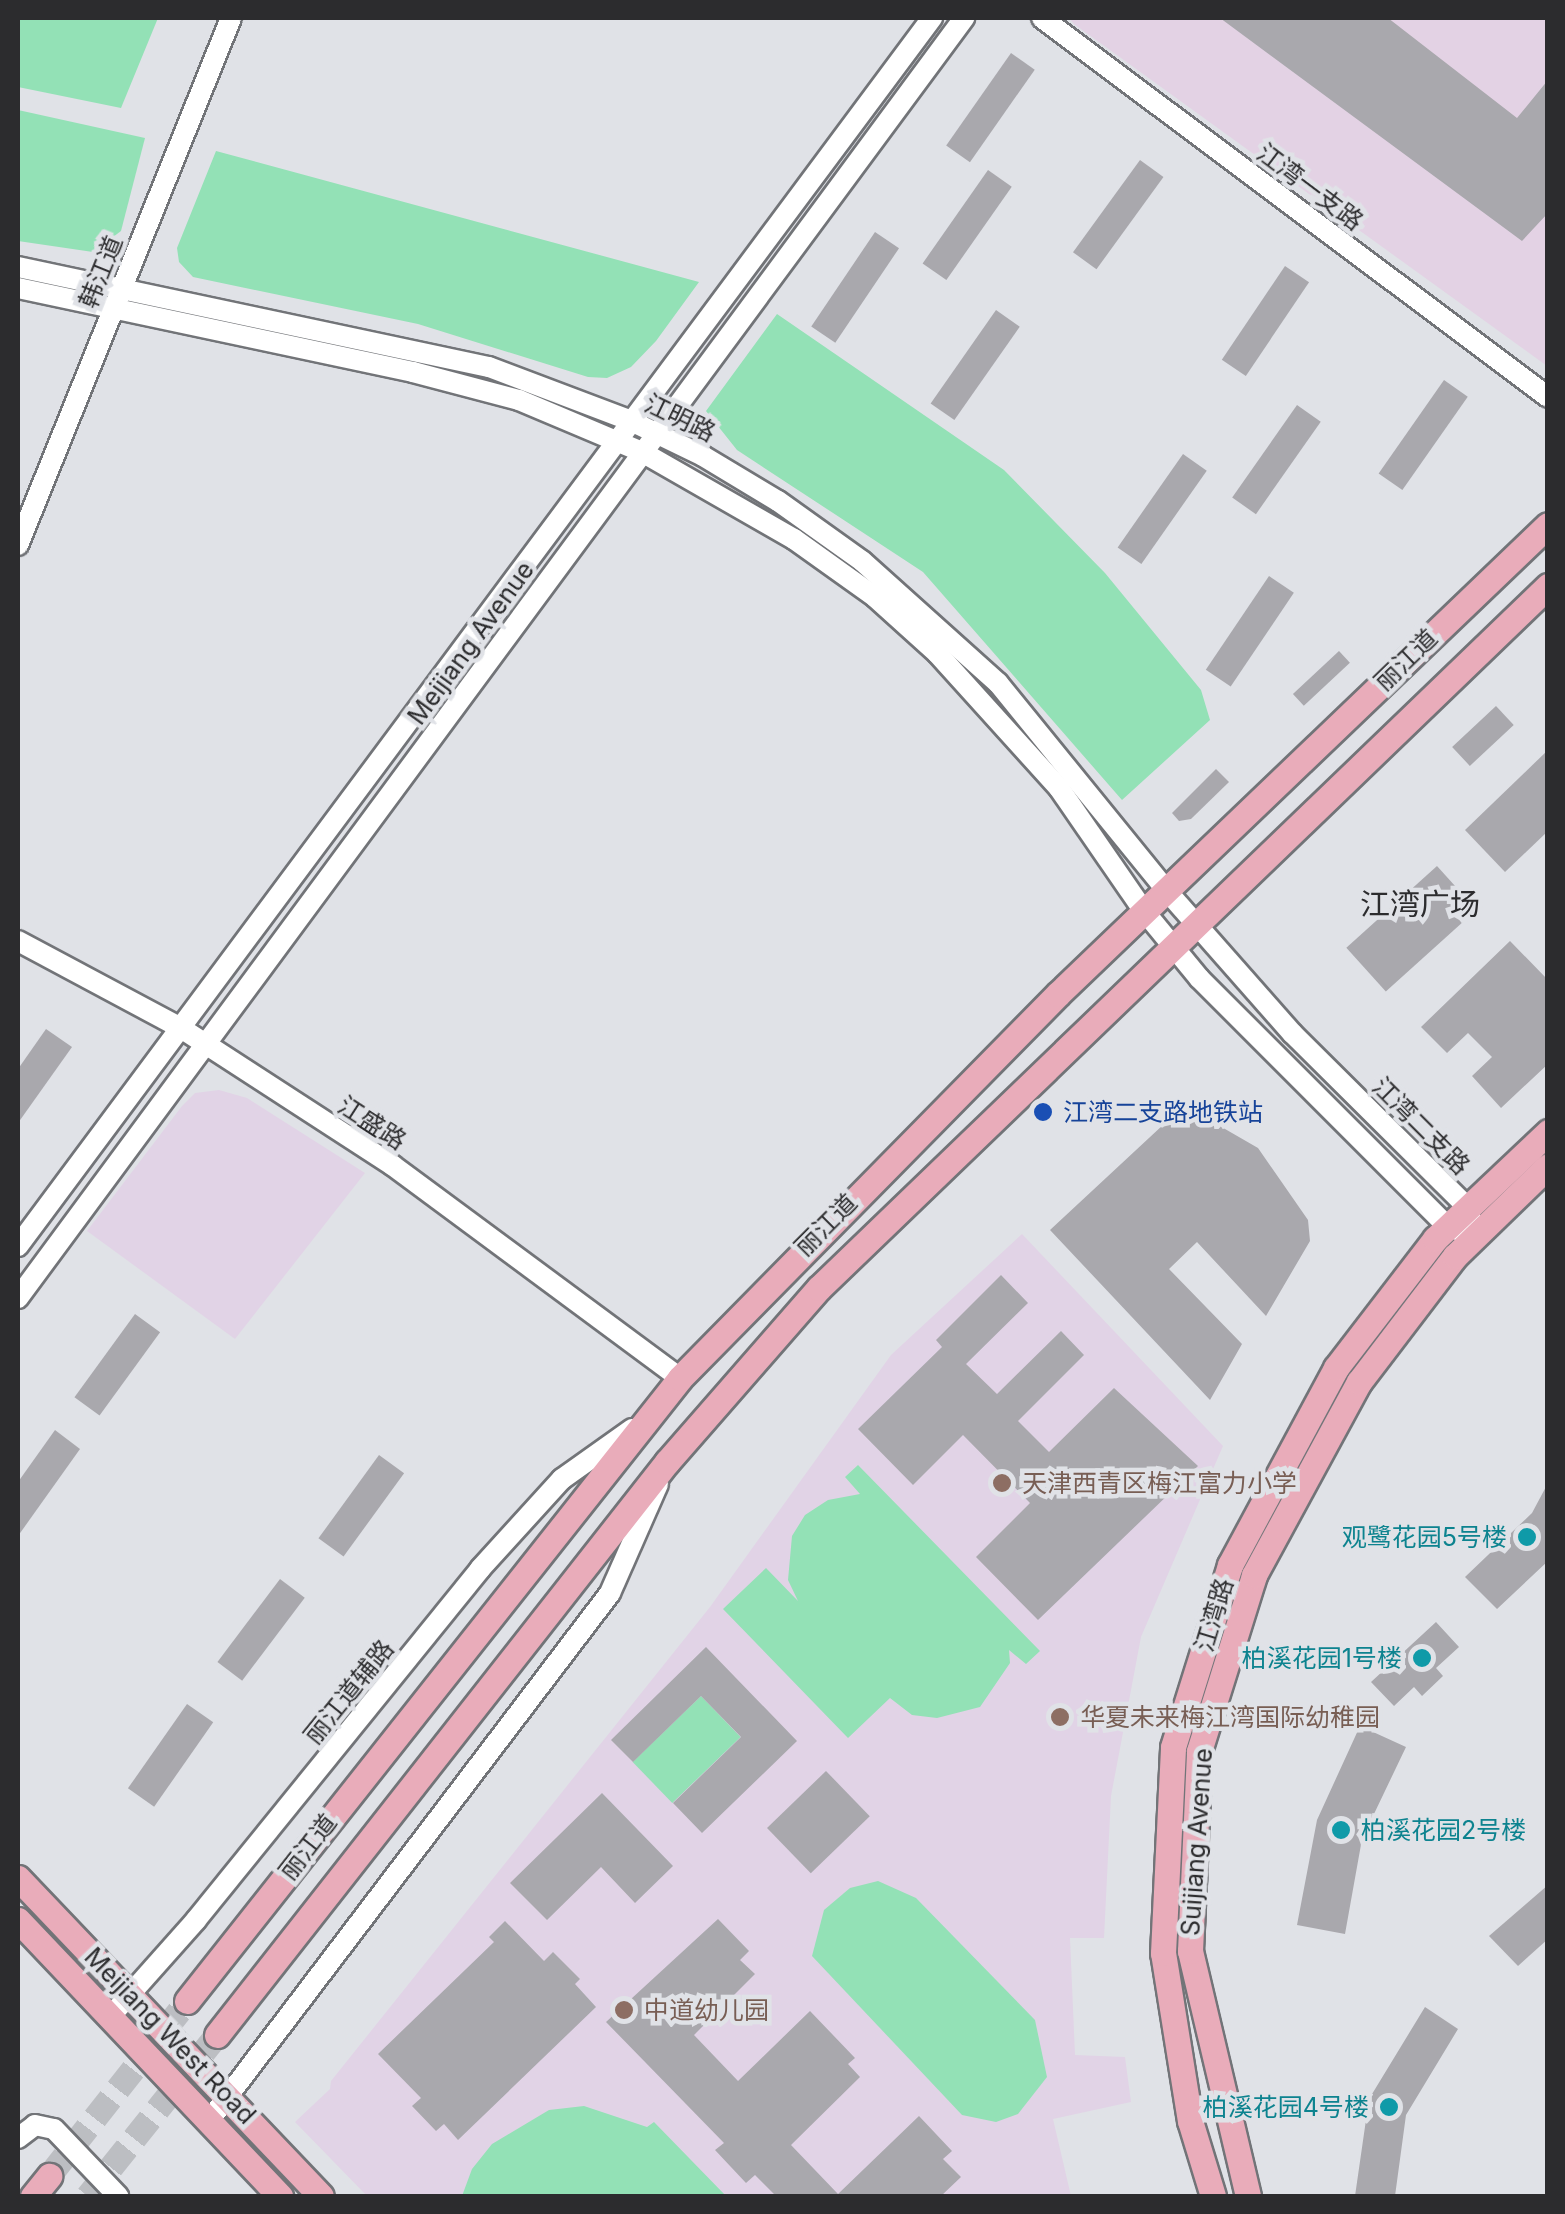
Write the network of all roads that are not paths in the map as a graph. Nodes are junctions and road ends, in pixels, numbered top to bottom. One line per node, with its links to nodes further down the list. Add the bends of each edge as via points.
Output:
1 (230, 18): 7 (street, 韩江道)
2 (932, 18): 9 (street, Meijiang Avenue)
3 (964, 18): 10 (street, Meijiang Avenue)
4 (1042, 18): 8 (street, 江湾一支路)
5 (18, 267): 7 (street, 江明路)
6 (18, 288): 7 (street, 江明路)
7 (117, 299): 9 (street, 江明路, via 489,367); 11 (street, 江明路, via 519,400); 14 (street, 韩江道)
8 (1548, 396)
9 (629, 420): 10 (street, 江明路); 11 (street, Meijiang Avenue)
10 (656, 433): 12 (street, Meijiang Avenue); 16 (street, 江明路, via 778,501 931,618 998,683)
11 (616, 440): 12 (street, 江明路); 21 (street, Meijiang Avenue)
12 (642, 452): 17 (street, 江明路, via 794,539 875,597 937,653 1059,788); 22 (street, Meijiang Avenue)
13 (1548, 524): 16 (main road, 丽江道)
14 (18, 545)
15 (1548, 586): 18 (main road, 丽江道)
16 (1166, 890): 17 (main road, 丽江道); 18 (street, 江湾二支路)
17 (1144, 910): 20 (street, 江湾二支路); 30 (main road, 丽江道)
18 (1197, 924): 20 (main road, 丽江道); 25 (street, 江湾二支路, via 1292,1034)
19 (18, 941): 21 (street, 江盛路)
20 (1173, 947): 26 (street, 江湾二支路); 32 (main road, 丽江道, via 820,1288)
21 (181, 1028): 22 (street, 江盛路); 28 (street, Meijiang Avenue)
22 (206, 1044): 29 (street, Meijiang Avenue); 30 (street, 江盛路, via 392,1166)
23 (1548, 1132): 25 (main road, 江湾路)
24 (1548, 1166): 27 (main road, Suijiang Avenue)
25 (1468, 1208): 26 (main road, 江湾路); 27 (street, 江湾二支路)
26 (1448, 1227): 27 (street, 江湾二支路); 45 (main road, 江湾路, via 1336,1368 1230,1564 1173,1747 1163,1953 1190,2122)
27 (1476, 1236): 46 (main road, Suijiang Avenue, via 1358,1382 1254,1574 1200,1752 1190,1951)
28 (18, 1246)
29 (18, 1298)
30 (680, 1378): 31 (main road, 丽江道)
31 (646, 1419): 35 (street, 丽江道辅路, via 562,1479 480,1568); 36 (main road, 丽江道)
32 (667, 1462): 38 (main road, 丽江道); 39 (street, via 610,1593)
33 (18, 1878): 35 (main road, Meijiang West Road)
34 (18, 1920): 37 (main road, Meijiang West Road)
35 (131, 1994): 37 (street, 丽江道辅路); 39 (main road, Meijiang West Road)
36 (187, 2001)
37 (110, 2017): 40 (main road, Meijiang West Road)
38 (217, 2034)
39 (226, 2095): 40 (street); 44 (main road, Meijiang West Road)
40 (209, 2122): 43 (main road, Meijiang West Road)
41 (18, 2138): 42 (street, via 35,2125 54,2129)
42 (118, 2196)
43 (280, 2196)
44 (321, 2196)
45 (1213, 2196)
46 (1248, 2196)

